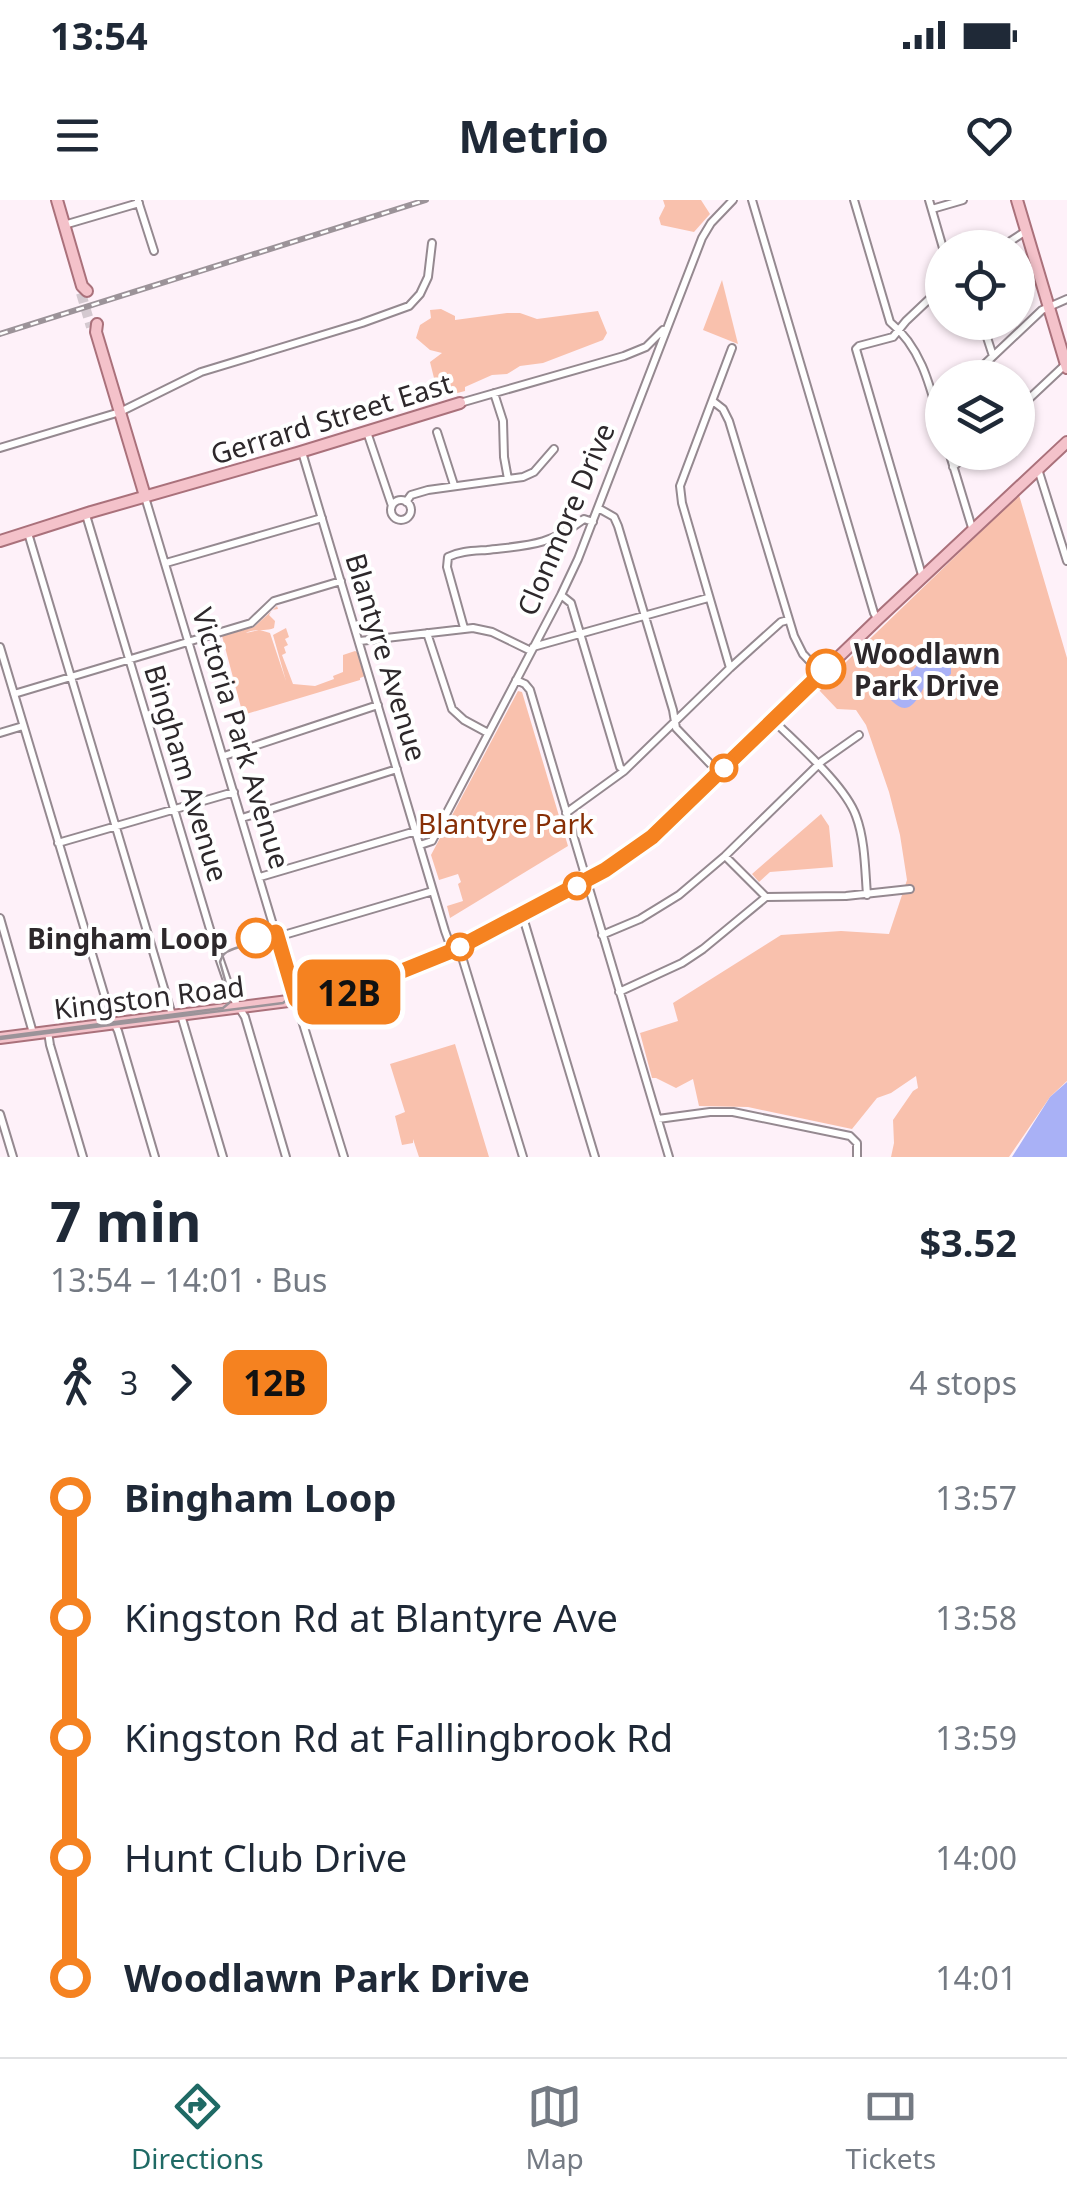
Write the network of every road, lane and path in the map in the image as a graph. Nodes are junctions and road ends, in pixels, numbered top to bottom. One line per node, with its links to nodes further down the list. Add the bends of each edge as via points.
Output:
1 (57, 200): 10 (main road)
2 (733, 200): 20 (street, Clonmore Drive, via 703,236)
3 (752, 200): 63 (street)
4 (854, 200): 22 (street, via 890,322)
5 (929, 200): 9 (street)
6 (964, 200): 9 (street)
7 (1017, 200): 12 (main road)
8 (138, 201): 10 (street); 14 (street)
9 (932, 209): 11 (street)
10 (64, 225): 16 (main road)
11 (938, 230)
12 (1026, 230)
13 (432, 243): 35 (street, via 428,277 409,306 201,372)
14 (154, 251)
15 (1035, 260): 19 (main road)
16 (83, 290)
17 (1067, 300): 19 (street)
18 (925, 304): 22 (street)
19 (1049, 306): 26 (street); 29 (main road)
20 (667, 324): 24 (street, Gerrard Street East); 27 (street, Clonmore Drive)
21 (95, 328): 35 (main road, Victoria Park Avenue)
22 (899, 329): 30 (street); 58 (street, via 857,348)
23 (988, 340): 26 (street)
24 (646, 346): 27 (street); 31 (street, Gerrard Street East)
25 (732, 348): 33 (street)
26 (993, 356): 28 (street)
27 (655, 359): 49 (street, Clonmore Drive)
28 (989, 360)
29 (1067, 366): 32 (street)
30 (925, 370)
31 (494, 393): 34 (street, Gerrard Street East); 44 (street)
32 (1035, 394)
33 (714, 402): 61 (street, via 680,486); 64 (street, via 729,421)
34 (460, 403): 36 (main road, Gerrard Street East)
35 (120, 412): 39 (street); 46 (main road, Victoria Park Avenue)
36 (367, 432): 41 (main road, Gerrard Street East); 48 (street)
37 (437, 432): 45 (street)
38 (1067, 442): 42 (main road, Kingston Road)
39 (0, 448)
40 (554, 449): 44 (street, via 534,472)
41 (302, 452): 46 (main road, Gerrard Street East); 51 (street, Blantyre Avenue)
42 (1038, 469): 53 (main road, Kingston Road); 56 (street)
43 (954, 470): 53 (street)
44 (508, 478): 45 (street)
45 (454, 486): 47 (street, via 411,495)
46 (145, 496): 50 (main road, Gerrard Street East); 57 (street, Victoria Park Avenue)
47 (406, 502): 48 (street); 48 (street, via 411,510 403,520 394,518)
48 (392, 506)
49 (598, 508): 52 (street, Clonmore Drive); 62 (street, via 614,517)
50 (86, 514): 54 (main road, Gerrard Street East); 72 (street, Bingham Avenue)
51 (322, 518): 57 (street); 59 (street, Blantyre Avenue)
52 (593, 522): 60 (street, Clonmore Drive); 65 (street, via 584,519 544,542 448,557)
53 (972, 530): 58 (main road, Kingston Road)
54 (28, 532): 55 (main road, Gerrard Street East); 75 (street)
55 (0, 541)
56 (1067, 561)
57 (166, 563): 69 (street, Victoria Park Avenue)
58 (923, 577): 63 (main road, Kingston Road)
59 (341, 581): 68 (street, Blantyre Avenue); 69 (street, via 274,601 251,623)
60 (561, 596): 67 (street, via 570,602); 71 (street, Clonmore Drive)
61 (708, 598): 62 (street); 73 (street)
62 (645, 615): 67 (street); 80 (street)
63 (878, 619): 74 (main road, Kingston Road)
64 (788, 620): 73 (street); 74 (street, via 803,654)
65 (464, 628): 66 (street); 71 (street)
66 (427, 633): 68 (street); 82 (street, via 452,709)
67 (580, 635): 71 (street); 88 (street)
68 (360, 641): 78 (street, Blantyre Avenue)
69 (190, 642): 72 (street); 85 (street, Victoria Park Avenue)
70 (0, 647): 77 (street)
71 (532, 649): 76 (street, Clonmore Drive)
72 (130, 660): 75 (street); 91 (street, Bingham Avenue)
73 (730, 668): 80 (street)
74 (822, 674): 79 (main road, Kingston Road)
75 (72, 676): 77 (street); 94 (street)
76 (516, 680): 82 (street, Clonmore Drive); 92 (street, via 530,690)
77 (14, 694): 81 (street)
78 (378, 705): 85 (street); 87 (street, Blantyre Avenue)
79 (774, 720): 86 (street); 89 (main road, Kingston Road)
80 (675, 722): 88 (street); 89 (street)
81 (24, 726): 83 (street); 96 (street)
82 (488, 733): 97 (street, Clonmore Drive, via 432,841)
83 (0, 734)
84 (859, 735): 86 (street)
85 (224, 756): 90 (street, Victoria Park Avenue)
86 (817, 765): 98 (street); 103 (street, via 858,820)
87 (397, 770): 93 (street); 95 (street, Blantyre Avenue)
88 (624, 771): 92 (street)
89 (719, 773): 100 (main road, Kingston Road, via 640,846)
90 (234, 792): 91 (street); 93 (street, Victoria Park Avenue)
91 (174, 810): 94 (street); 112 (street, Bingham Avenue)
92 (566, 814): 100 (street)
93 (242, 818): 99 (street, Victoria Park Avenue)
94 (116, 827): 96 (street); 113 (street)
95 (416, 831): 97 (street, Blantyre Avenue); 99 (street)
96 (58, 843): 114 (street)
97 (420, 846): 102 (street, Blantyre Avenue)
98 (726, 856): 104 (street); 107 (street, via 679,895)
99 (260, 877): 108 (street, Victoria Park Avenue)
100 (586, 881): 105 (main road, Kingston Road); 107 (street)
101 (910, 889): 103 (street)
102 (433, 891): 108 (street); 109 (street, Blantyre Avenue)
103 (867, 894): 104 (street)
104 (766, 897): 110 (street, via 693,956)
105 (522, 914): 109 (main road, Kingston Road); 127 (street)
106 (0, 918): 116 (street)
107 (602, 935): 110 (street)
108 (277, 937): 111 (street, Victoria Park Avenue)
109 (454, 950): 111 (main road, Kingston Road, via 351,992); 126 (street, Blantyre Avenue, via 462,957)
110 (619, 992): 119 (street)
111 (296, 1000): 112 (main road, Kingston Road); 125 (street, Victoria Park Avenue)
112 (238, 1008): 113 (main road, Kingston Road); 124 (street, Bingham Avenue)
113 (176, 1016): 114 (main road, Kingston Road); 123 (street)
114 (114, 1024): 115 (main road, Kingston Road); 122 (street)
115 (48, 1032): 116 (main road, Kingston Road); 121 (street)
116 (33, 1034): 117 (main road, Kingston Road)
117 (0, 1038)
118 (0, 1114): 120 (street)
119 (658, 1118): 128 (street); 129 (street, via 722,1112 757,1117 850,1136)
120 (13, 1157)
121 (83, 1157)
122 (155, 1157)
123 (223, 1157)
124 (286, 1157)
125 (344, 1157)
126 (523, 1157)
127 (596, 1157)
128 (669, 1157)
129 (858, 1157)

